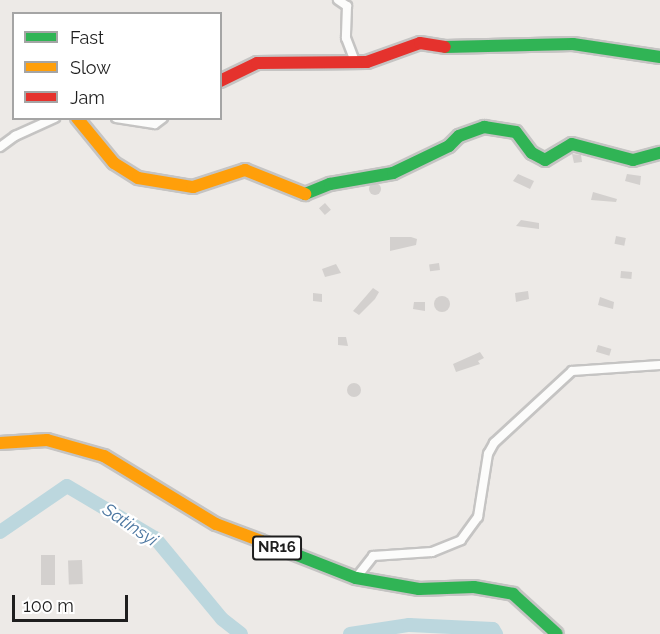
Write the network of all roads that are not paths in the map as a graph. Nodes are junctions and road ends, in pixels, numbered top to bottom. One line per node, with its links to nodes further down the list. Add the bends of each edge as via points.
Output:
1 (339, 0): 3 (street, via 347,6 346,38)
2 (660, 57): 3 (street, via 573,44 455,48 420,43 395,54)
3 (355, 62): 4 (street, via 257,63)
4 (222, 80)
5 (51, 120): 9 (street)
6 (79, 120): 10 (street, via 114,163 138,178 193,187 245,170 265,175 301,195 330,184 393,172 449,146 459,136 484,127 509,128 525,140 532,153 545,160 572,144 633,160)
7 (129, 120): 8 (street, via 155,124)
8 (160, 120)
9 (0, 147)
10 (660, 153)
11 (660, 365): 13 (street, via 572,371 494,443 488,454 478,517 461,540 432,552 373,556)
12 (0, 443): 13 (street, NR16, via 47,440 104,456 216,524)
13 (356, 578): 14 (street, NR16, via 419,589 502,590 513,594)
14 (557, 634)

